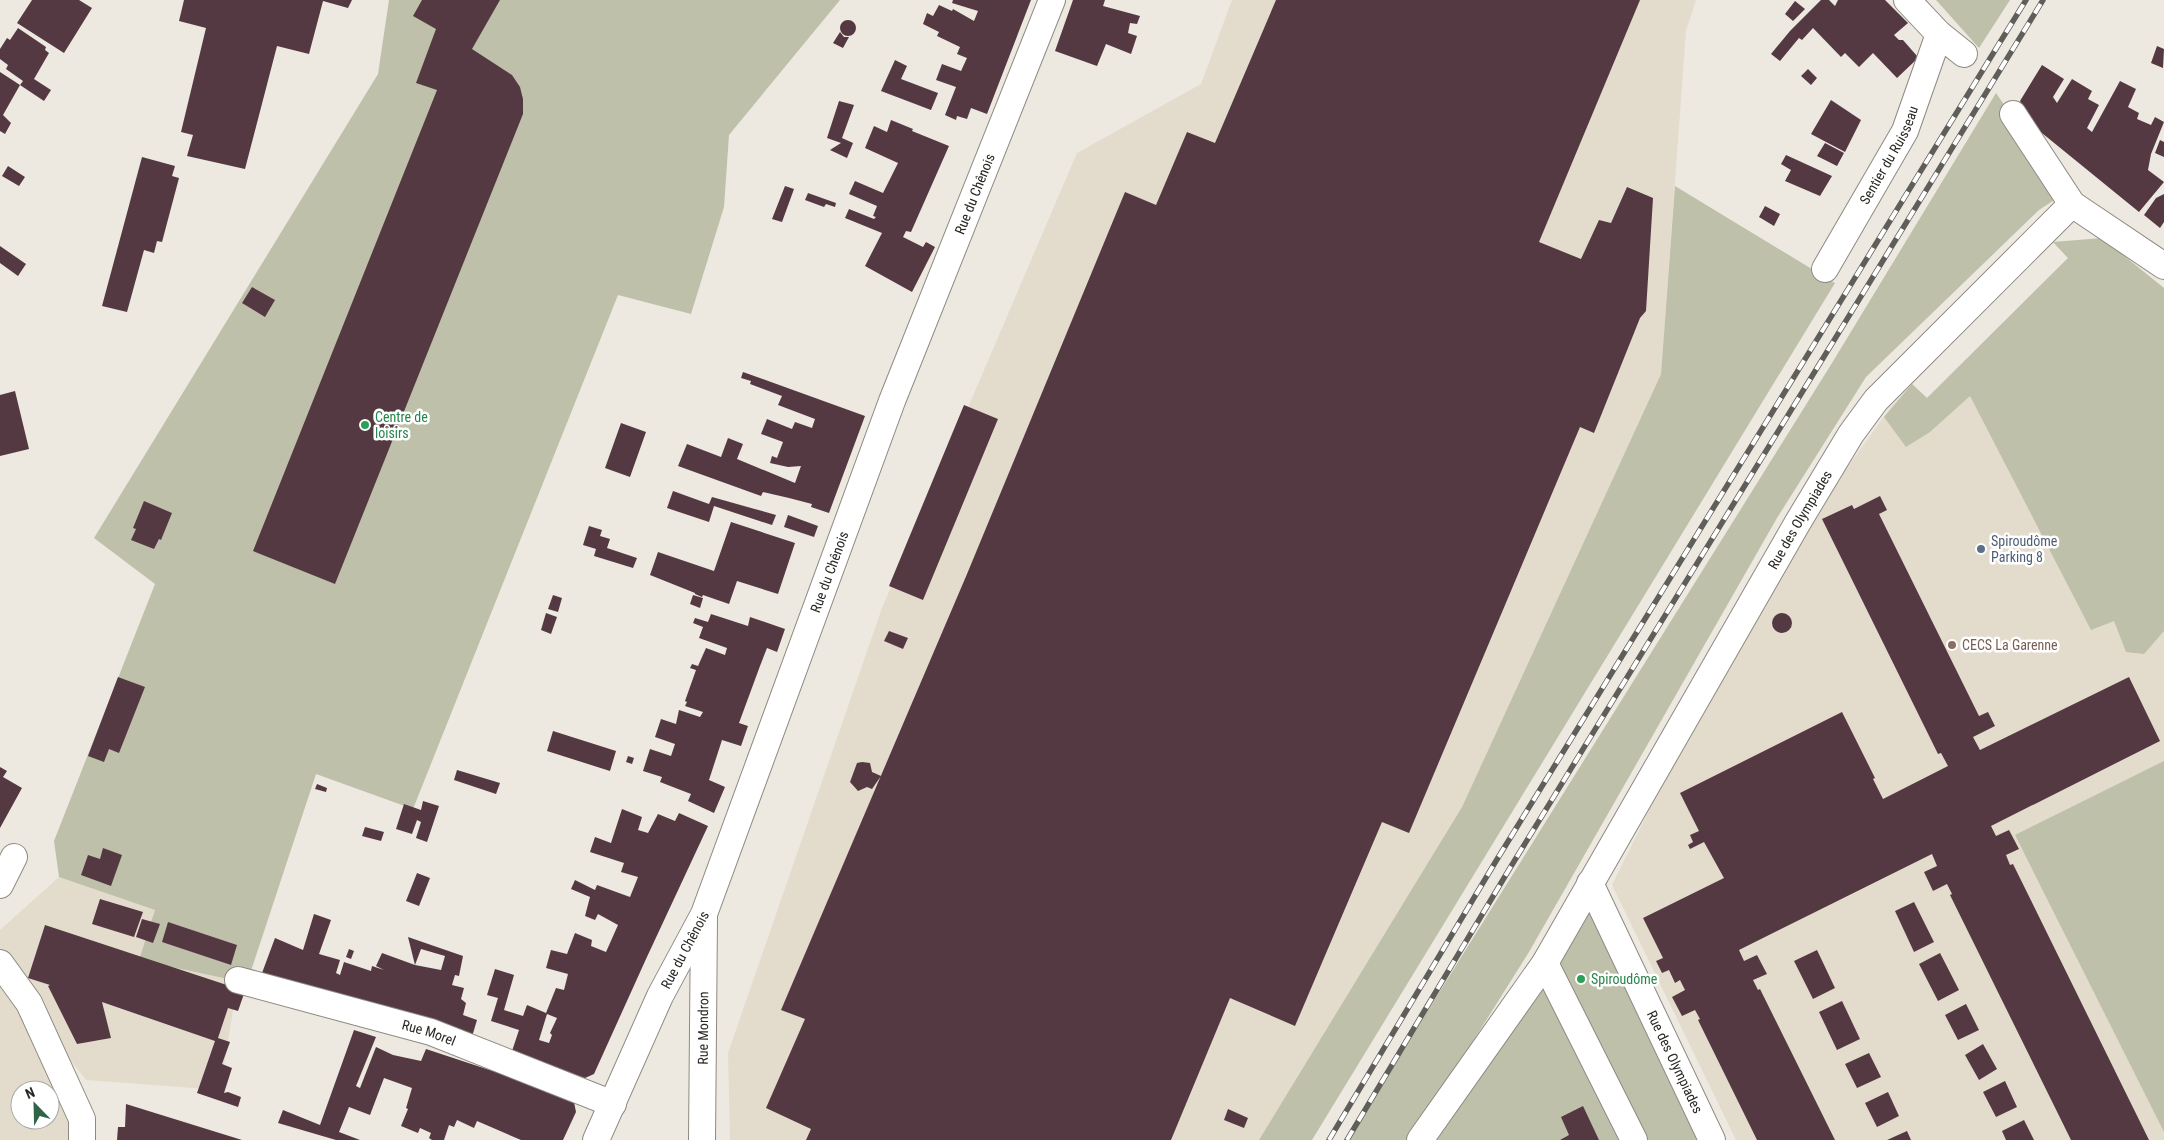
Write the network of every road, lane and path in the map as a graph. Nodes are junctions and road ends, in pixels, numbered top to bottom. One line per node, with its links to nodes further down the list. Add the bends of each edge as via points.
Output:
1 (1052, 0): 12 (street, Rue du Chênois, via 892,401)
2 (1907, 0): 3 (street)
3 (1939, 34): 4 (street); 8 (street, Sentier du Ruisseau, via 1905,131)
4 (1964, 54)
5 (2013, 114): 6 (street)
6 (2072, 204): 7 (street); 10 (street, Rue des Olympiades, via 1876,400 1851,434)
7 (2164, 266)
8 (1825, 269)
9 (14, 857): 11 (street)
10 (1590, 882): 14 (street, Rue des Olympiades); 17 (street, Rue des Olympiades)
11 (0, 885)
12 (704, 914): 16 (street, Rue du Chênois, via 660,996); 20 (street, Rue Mondron)
13 (0, 963): 18 (street, via 29,1003 82,1119)
14 (1545, 963): 21 (street, Rue des Olympiades); 22 (street)
15 (238, 980): 16 (street, Rue Morel, via 431,1032)
16 (613, 1104): 19 (street, Rue du Chênois)
17 (1703, 1137)
18 (82, 1140)
19 (596, 1140)
20 (702, 1140)
21 (1420, 1140)
22 (1634, 1140)

